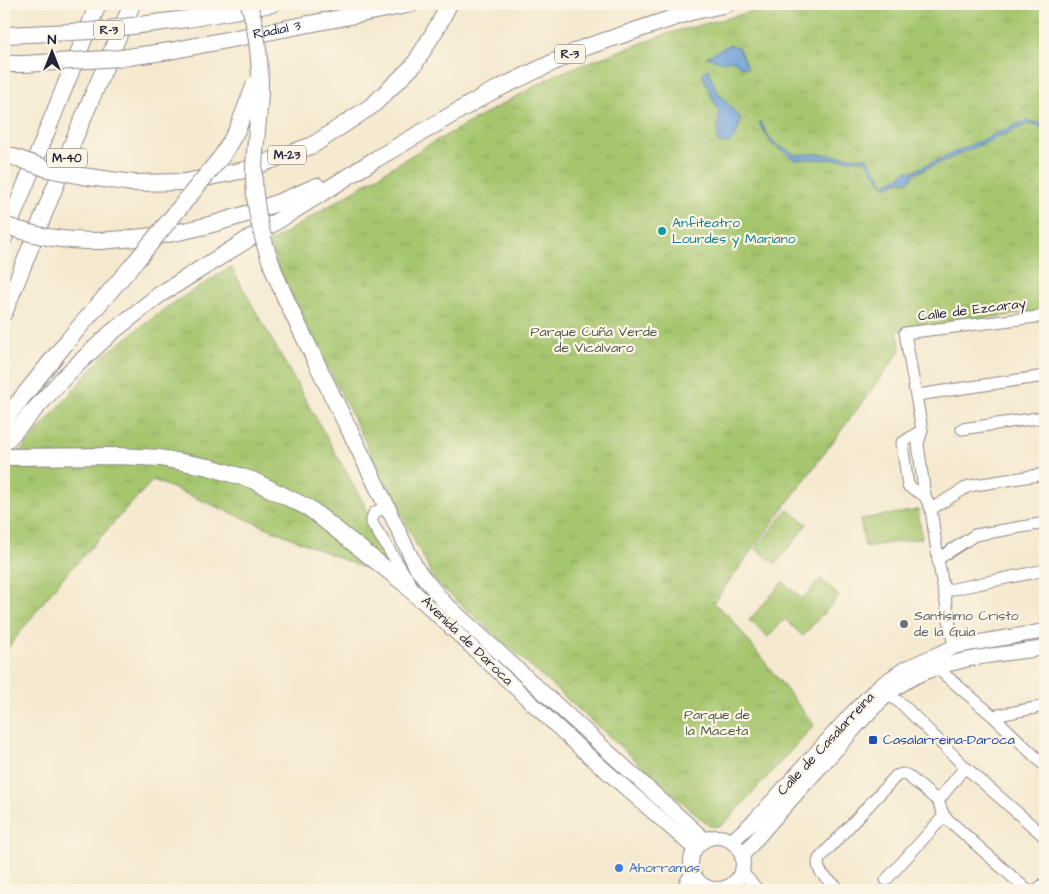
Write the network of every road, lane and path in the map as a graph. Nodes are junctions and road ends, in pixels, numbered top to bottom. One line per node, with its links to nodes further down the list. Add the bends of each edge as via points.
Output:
1 (98, 4): 14 (highway, M-40)
2 (132, 4): 15 (highway, M-40)
3 (249, 4): 9 (highway, bridge)
4 (272, 4): 8 (highway, Radial 3 / R-3, bridge, via 92,31)
5 (412, 4): 10 (highway, Radial 3 / R-3, bridge, via 170,51 122,58)
6 (448, 4): 11 (highway, M-23, bridge, via 414,64 373,105 313,145 246,170 186,182 133,183 48,170)
7 (727, 4): 12 (highway, R-3, via 691,12 583,48 489,93)
8 (4, 35)
9 (258, 57): 20 (highway, bridge, via 255,84 238,130 222,156); 26 (highway, bridge, via 260,86 255,196 268,254 282,293)
10 (4, 64)
11 (6, 154)
12 (376, 159): 13 (highway, R-3, bridge, via 296,196 208,226 161,235 67,241 32,235); 22 (highway, via 159,295 67,374)
13 (4, 225)
14 (4, 238)
15 (4, 313)
16 (1045, 316): 18 (street, Calle de Ezcaray, via 904,333)
17 (1045, 376): 18 (street)
18 (917, 395): 25 (street, Calle de Ezcaray, via 922,430 918,444 925,496)
19 (1045, 417): 21 (street)
20 (4, 420)
21 (962, 429)
22 (4, 443)
23 (4, 457): 31 (highway, via 160,458 209,467 252,480 309,508)
24 (1045, 474): 25 (street, via 969,486)
25 (930, 509): 28 (street, Calle de Ezcaray)
26 (389, 511): 31 (street, Avenida de Daroca, via 377,511 372,523); 46 (main road, Avenida de Daroca, via 417,569 443,601)
27 (1045, 522): 28 (street, via 975,535)
28 (938, 559): 30 (street, Calle de Ezcaray)
29 (1045, 570): 30 (street)
30 (944, 591): 33 (street, Calle de Ezcaray)
31 (420, 598): 46 (main road, Avenida de Daroca, via 560,729)
32 (1045, 631): 33 (main road, Calle de Casalarreina)
33 (954, 647): 35 (main road); 37 (main road, Calle de Casalarreina, via 904,669)
34 (1045, 648): 35 (main road, Calle de Casalarreina)
35 (958, 662): 36 (main road, Calle de Casalarreina)
36 (938, 668): 37 (main road, Calle de Casalarreina); 39 (street)
37 (883, 690): 41 (street); 45 (main road, Calle de Casalarreina, via 852,713); 47 (main road, Calle de Casalarreina, via 853,731)
38 (1045, 706): 39 (street)
39 (992, 716): 40 (street)
40 (1045, 766)
41 (966, 767): 42 (street); 44 (street)
42 (938, 801): 43 (street); 55 (street, via 907,775 896,776 819,859 819,870)
43 (944, 816): 50 (street); 56 (street)
44 (1045, 837)
45 (732, 842): 46 (main road, via 718,837); 47 (main road)
46 (700, 845): 49 (main road, via 691,865)
47 (742, 856): 48 (main road)
48 (741, 871): 52 (main road, via 733,883); 54 (street)
49 (693, 872): 52 (main road, via 697,879); 53 (main road)
50 (886, 880)
51 (1045, 883): 57 (street)
52 (716, 889)
53 (683, 890)
54 (758, 890)
55 (841, 890)
56 (1026, 890)
57 (1037, 890)

